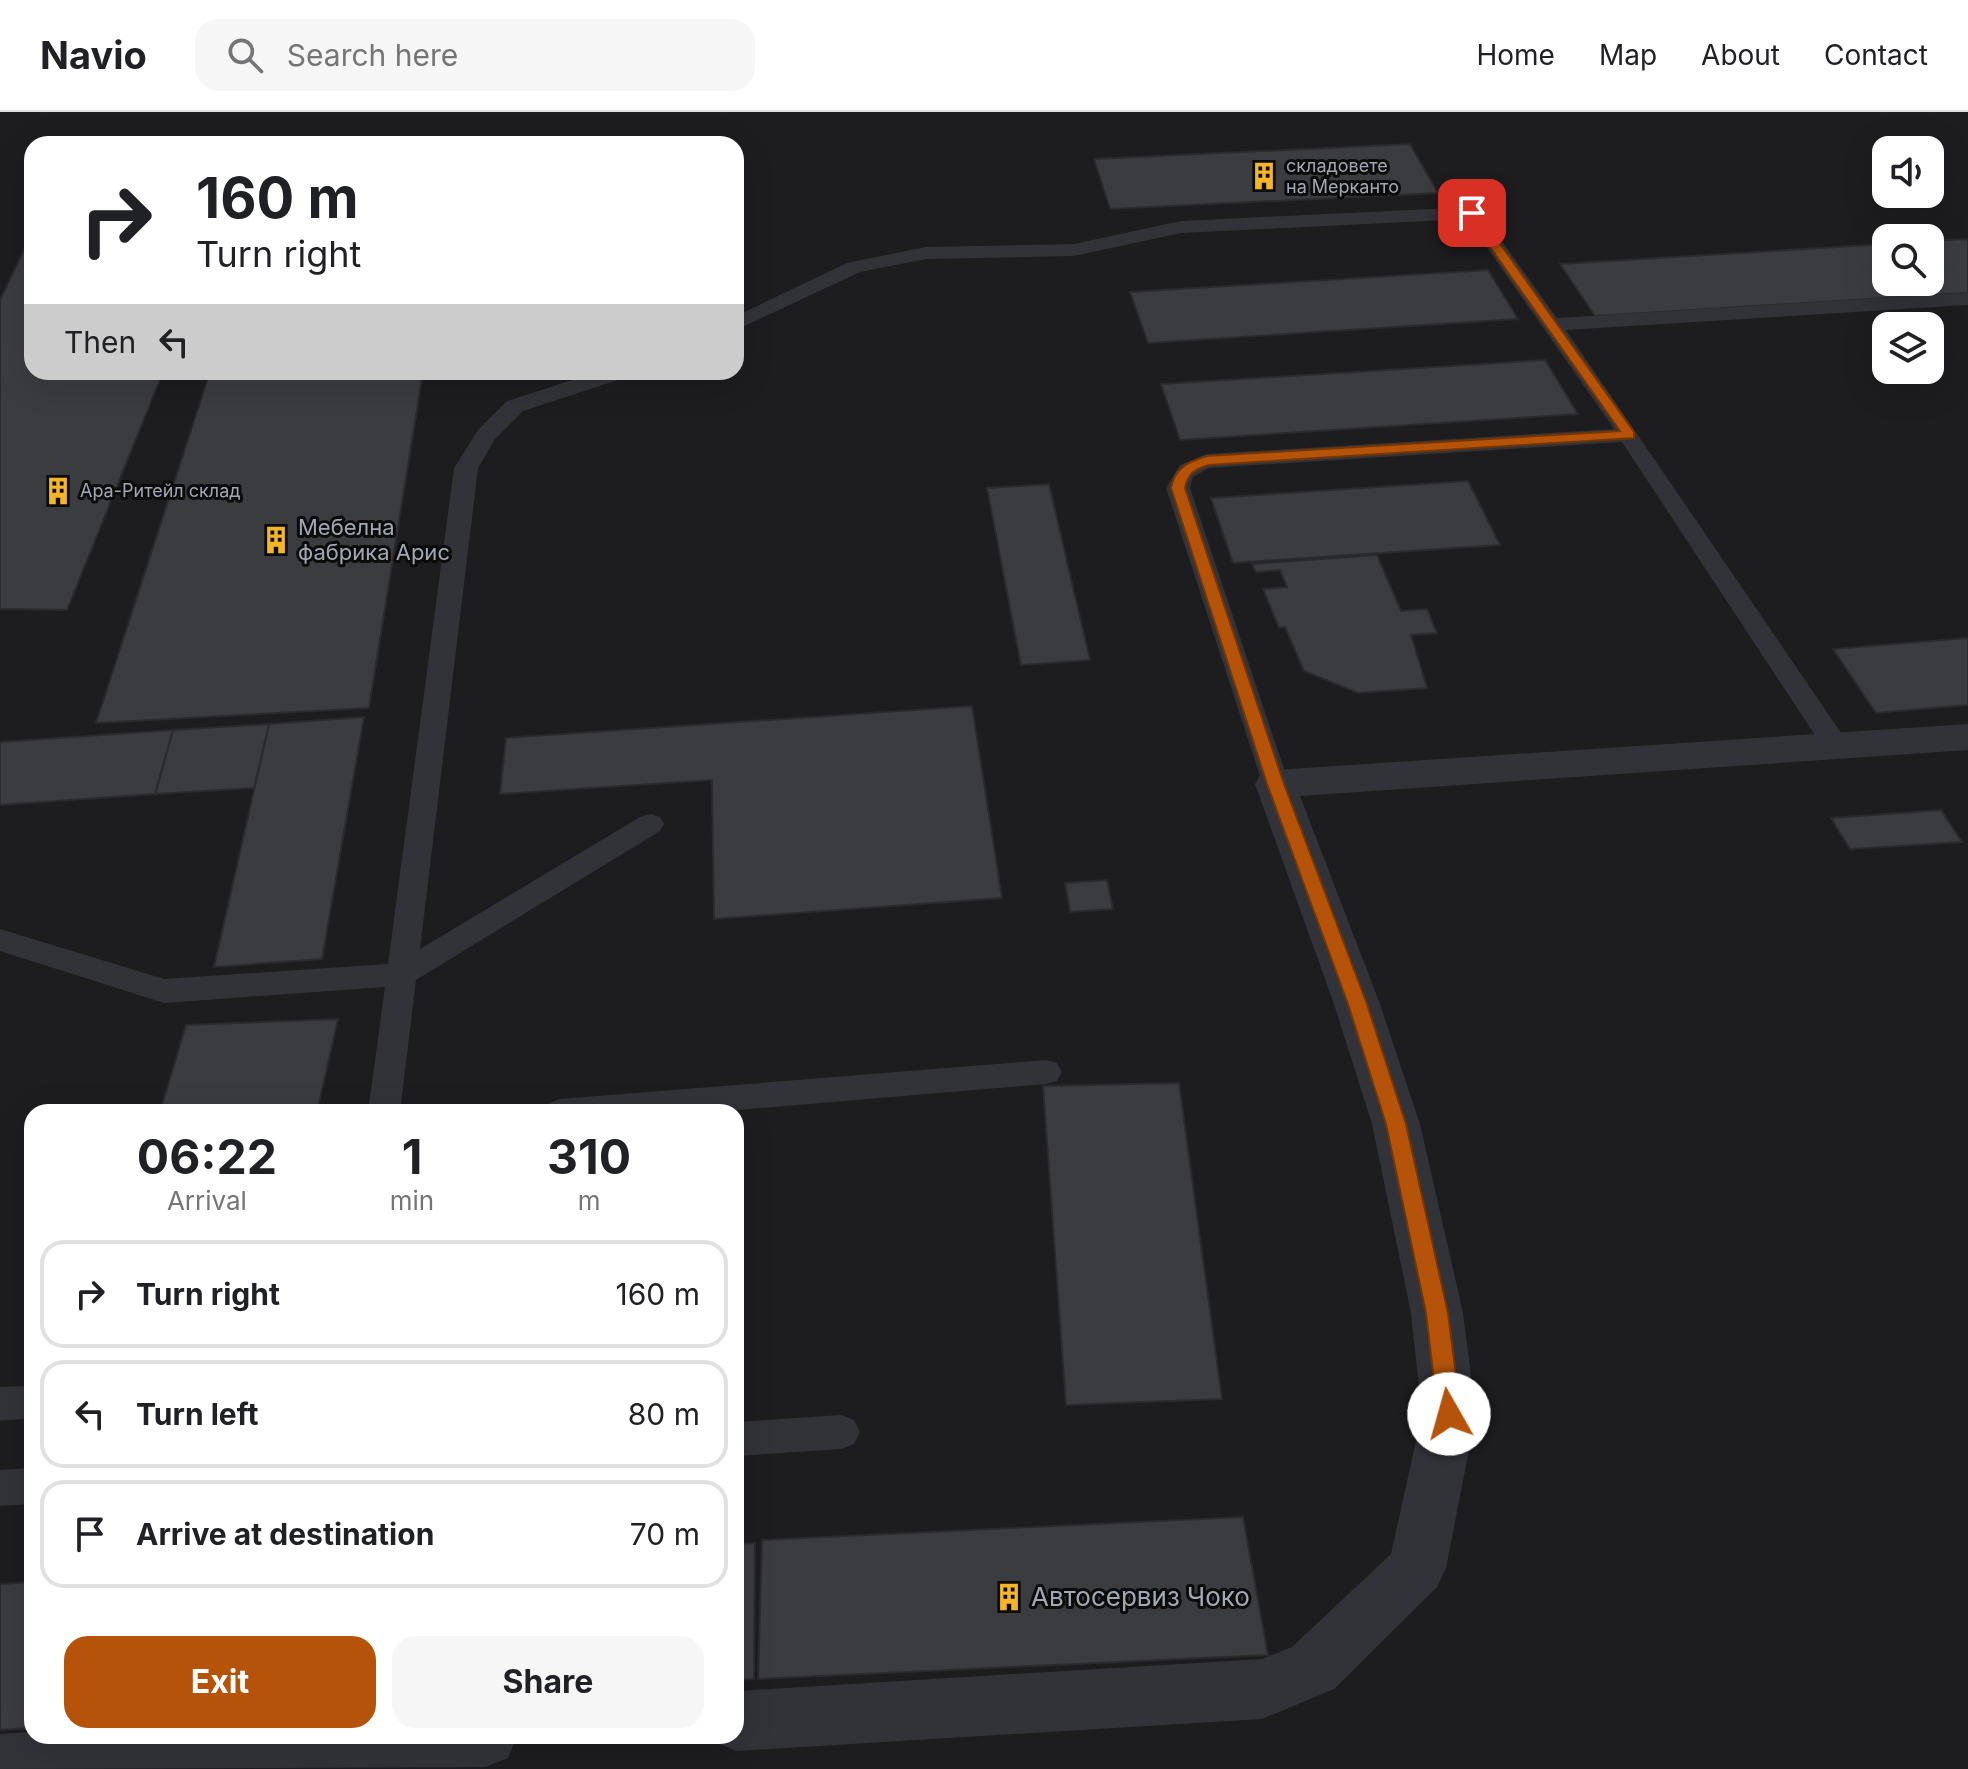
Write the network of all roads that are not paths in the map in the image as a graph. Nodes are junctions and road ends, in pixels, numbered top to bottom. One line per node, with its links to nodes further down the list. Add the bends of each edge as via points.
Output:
1 (1968, 299): 3 (lane)
2 (744, 320): 3 (lane, via 854,267 926,253 1074,250 1181,227 1472,213)
3 (1551, 325): 5 (lane)
4 (595, 380): 11 (lane, via 515,406 486,435 466,468)
5 (1629, 435): 7 (lane); 8 (lane, via 1207,461 1180,476 1178,488)
6 (1968, 737): 7 (street)
7 (1836, 746): 8 (street)
8 (1275, 784): 21 (street, via 1396,1124 1437,1313 1449,1414 1417,1568 1313,1668 1262,1689)
9 (650, 824): 11 (lane)
10 (0, 940): 11 (lane, via 164,991)
11 (400, 975): 13 (lane)
12 (1046, 1072): 14 (lane)
13 (385, 1104)
14 (657, 1104)
15 (24, 1402): 16 (lane)
16 (0, 1404)
17 (841, 1432): 18 (lane)
18 (744, 1438)
19 (24, 1486): 20 (lane)
20 (0, 1488)
21 (744, 1721)
22 (352, 1744): 23 (street)
23 (0, 1765)

